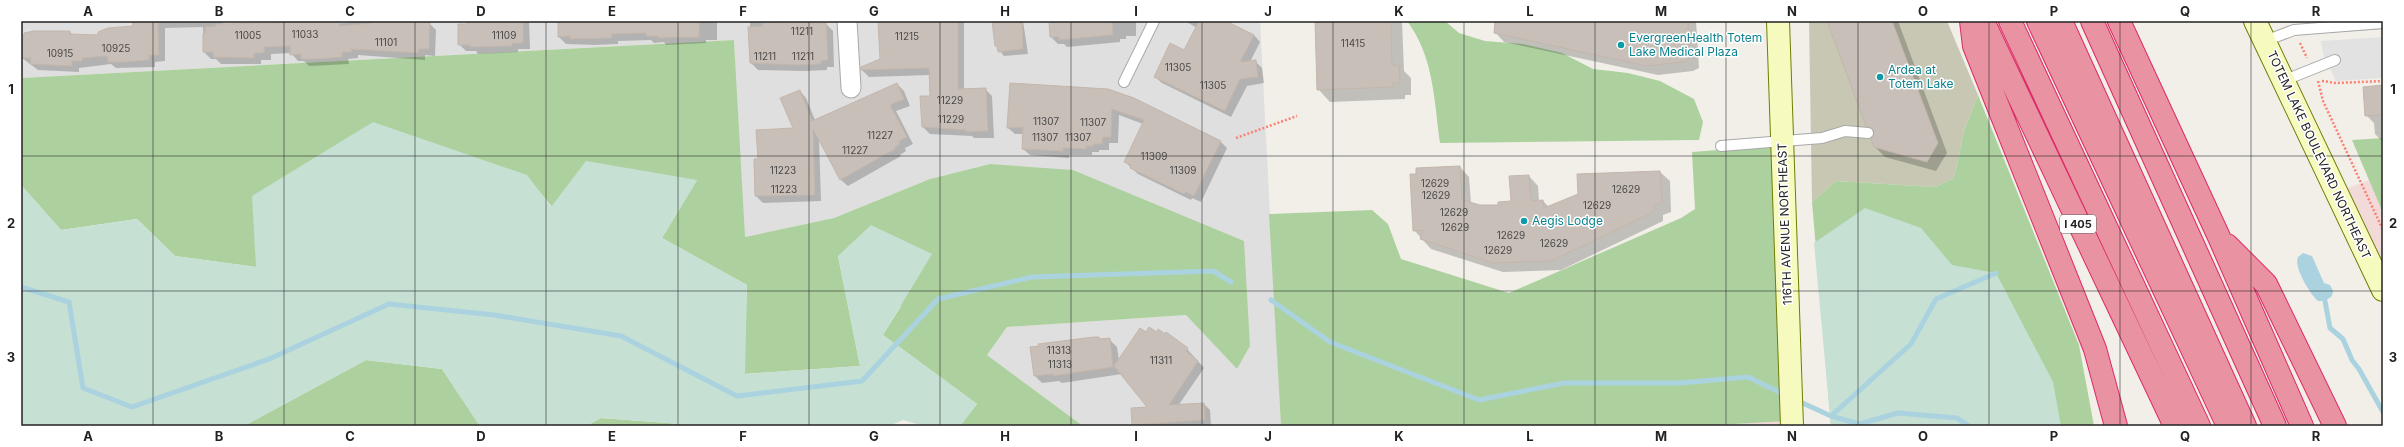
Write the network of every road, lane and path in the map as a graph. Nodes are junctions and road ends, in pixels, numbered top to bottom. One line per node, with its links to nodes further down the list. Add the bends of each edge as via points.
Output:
1 (847, 21): 22 (street)
2 (1154, 21): 21 (lane)
3 (1778, 21): 27 (street, 116TH AVENUE NORTHEAST)
4 (1971, 21): 32 (highway, via 1974,46 2094,349)
5 (1983, 21): 33 (highway, I 405)
6 (2010, 21): 34 (highway, I 405)
7 (2038, 21): 15 (highway)
8 (2061, 21): 15 (highway)
9 (2092, 21): 37 (highway)
10 (2119, 21): 29 (highway)
11 (2255, 21): 14 (street, TOTEM LAKE BOULEVARD NORTHEAST)
12 (2383, 23): 13 (lane)
13 (2294, 30): 14 (lane); 17 (path)
14 (2265, 41): 18 (street, TOTEM LAKE BOULEVARD NORTHEAST)
15 (2060, 45): 35 (highway); 36 (highway)
16 (2336, 60): 17 (lane)
17 (2312, 70): 18 (lane); 20 (path)
18 (2285, 80): 30 (street, TOTEM LAKE BOULEVARD NORTHEAST)
19 (2383, 80): 20 (path, via 2336,83)
20 (2318, 81): 28 (path, via 2323,101)
21 (1124, 82)
22 (851, 88)
23 (1297, 116): 25 (path)
24 (1868, 133): 27 (lane, via 1845,131)
25 (1236, 138)
26 (1722, 146): 27 (lane)
27 (1782, 147): 31 (street, 116TH AVENUE NORTHEAST)
28 (2383, 230)
29 (2219, 237): 38 (highway); 39 (highway, via 2266,284)
30 (2383, 290)
31 (1792, 426)
32 (2116, 426)
33 (2175, 426)
34 (2199, 426)
35 (2228, 426)
36 (2245, 426)
37 (2275, 426)
38 (2302, 426)
39 (2335, 426)

